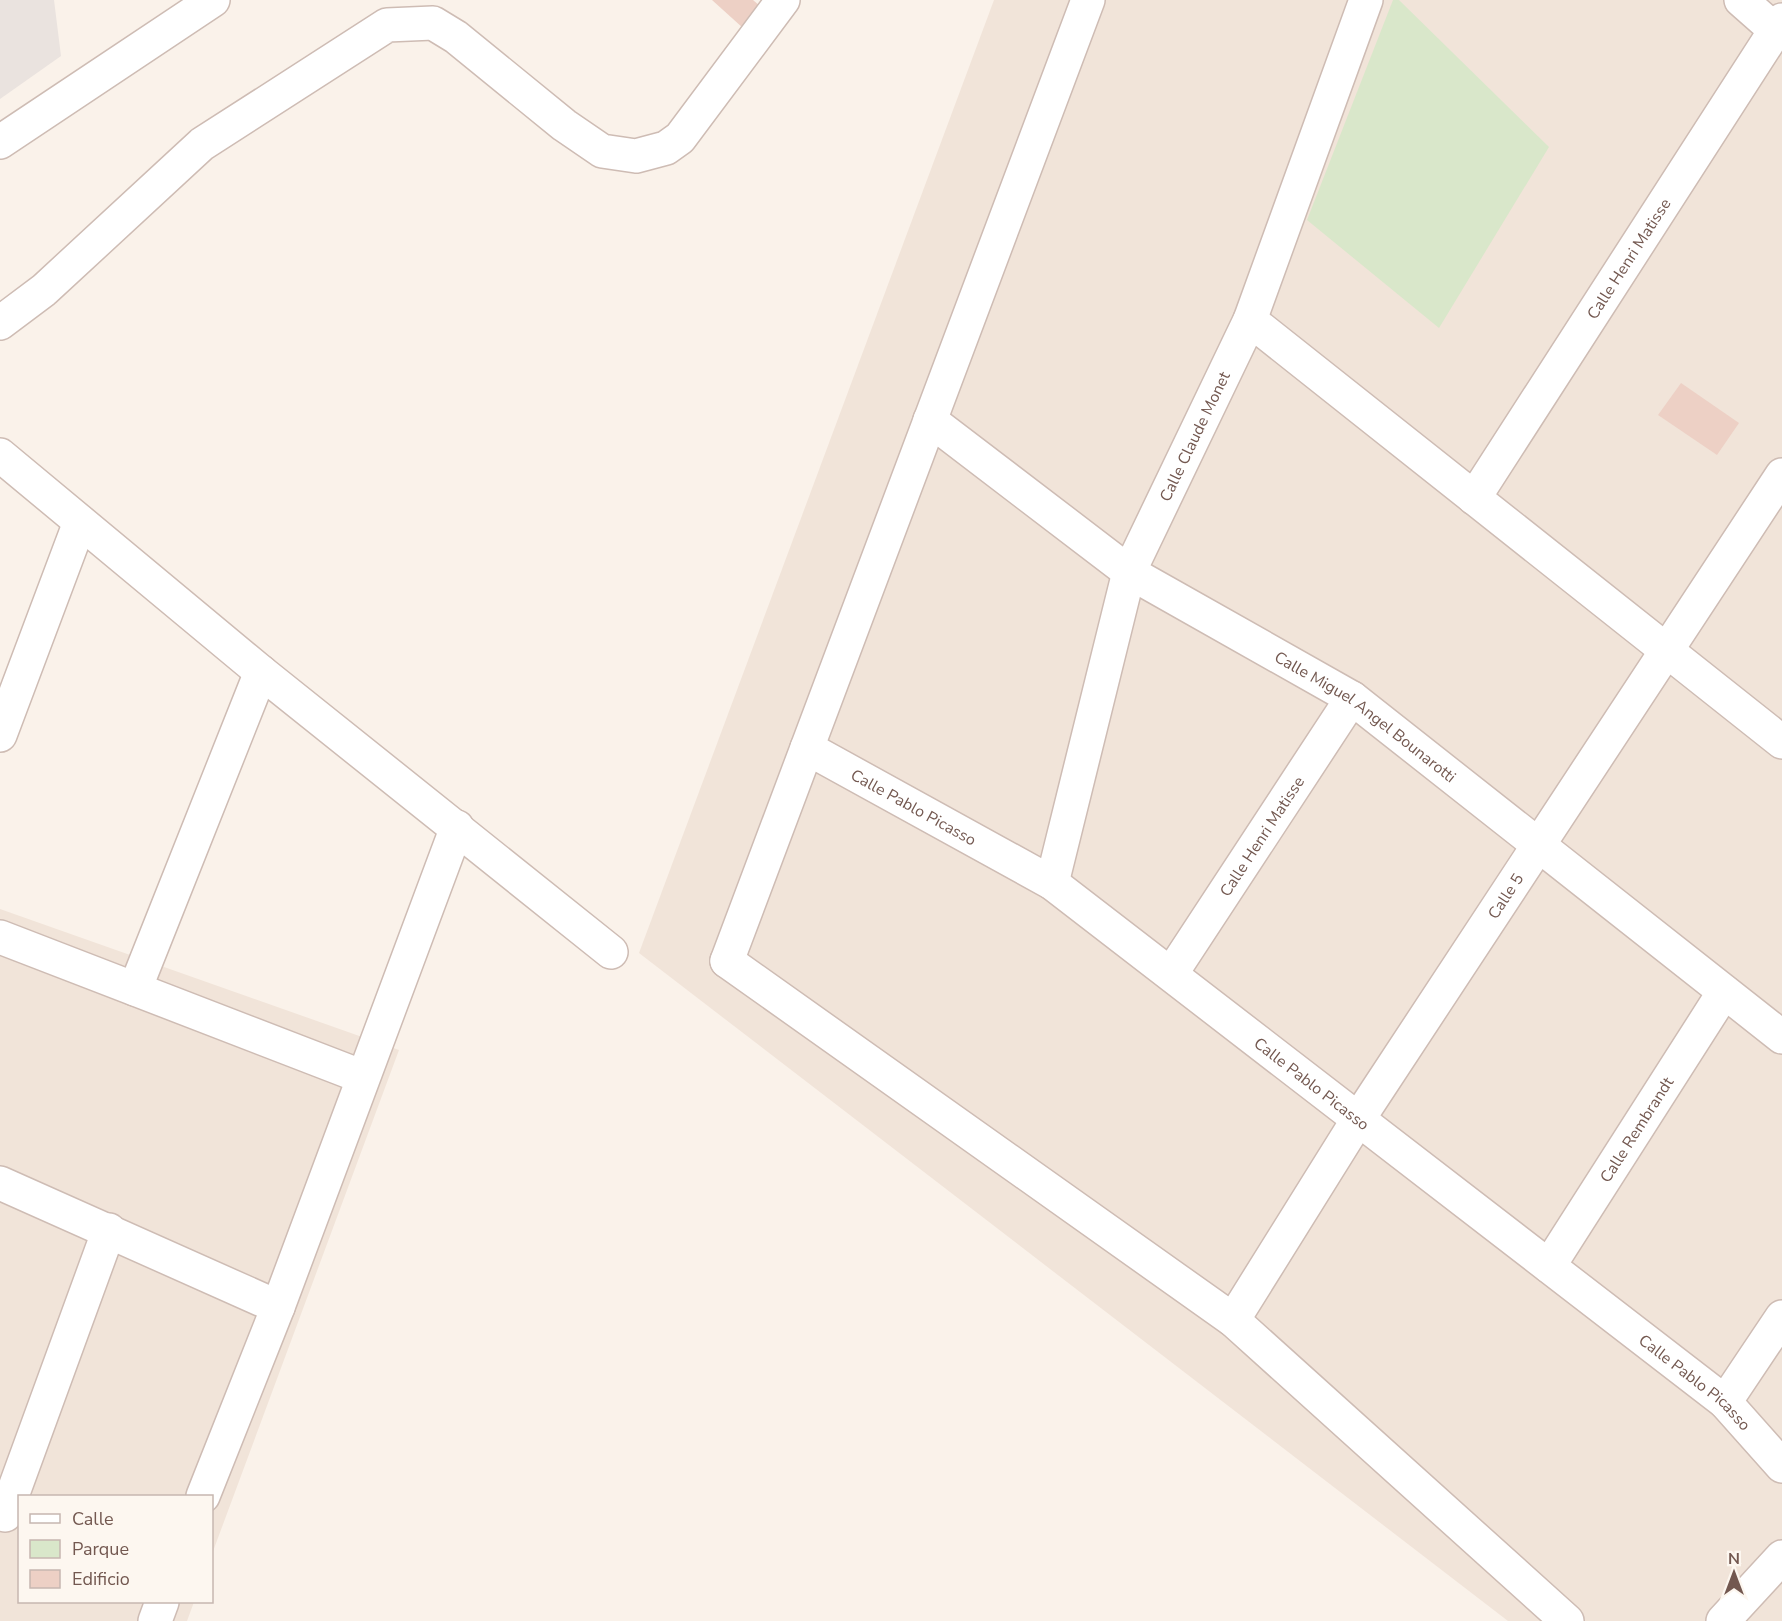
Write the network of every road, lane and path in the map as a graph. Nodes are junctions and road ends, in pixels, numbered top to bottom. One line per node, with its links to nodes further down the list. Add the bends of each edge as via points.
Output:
1 (213, 0): 7 (street)
2 (783, 0): 9 (street, via 680,138 666,148 636,156 602,151 433,23 387,25 201,144 44,290)
3 (1088, 0): 10 (street)
4 (1366, 0): 8 (street, Calle Claude Monet)
5 (1741, 0): 6 (street)
6 (1778, 25): 13 (street, Calle Henri Matisse)
7 (0, 142)
8 (1250, 320): 13 (street); 15 (street, Calle Claude Monet)
9 (0, 324)
10 (930, 420): 15 (street, Calle Miguel Angel Bounarotti); 21 (street)
11 (0, 455): 14 (street)
12 (1782, 476): 16 (street, Calle 5)
13 (1474, 498): 16 (street)
14 (80, 522): 17 (street); 19 (street)
15 (1129, 572): 18 (street, Calle Miguel Angel Bounarotti); 24 (street, Calle Claude Monet)
16 (1667, 651): 20 (street); 23 (street, Calle 5)
17 (261, 672): 22 (street); 28 (street)
18 (1352, 698): 23 (street, Calle Miguel Angel Bounarotti); 27 (street, Calle Henri Matisse)
19 (0, 735)
20 (1782, 742)
21 (807, 748): 24 (street, Calle Pablo Picasso); 38 (street, via 727,961)
22 (457, 827): 26 (street); 31 (street)
23 (1539, 846): 29 (street, Calle Miguel Angel Bounarotti); 32 (street, Calle 5)
24 (1052, 883): 27 (street, Calle Pablo Picasso)
25 (0, 937): 28 (street)
26 (611, 952)
27 (1171, 974): 32 (street, Calle Pablo Picasso)
28 (135, 989): 31 (street)
29 (1724, 992): 30 (street, Calle Miguel Angel Bounarotti); 35 (street, Calle Rembrandt)
30 (1782, 1037)
31 (363, 1077): 36 (street)
32 (1359, 1118): 35 (street, Calle Pablo Picasso); 38 (street, Calle 5)
33 (0, 1183): 34 (street)
34 (109, 1230): 36 (street); 42 (street)
35 (1549, 1266): 39 (street, Calle Pablo Picasso)
36 (278, 1307): 41 (street)
37 (1782, 1317): 39 (street)
38 (1233, 1320): 46 (street)
39 (1725, 1402): 40 (street, Calle Pablo Picasso)
40 (1782, 1466)
41 (204, 1495)
42 (8, 1517)
43 (1782, 1557): 47 (street)
44 (162, 1603): 45 (street)
45 (155, 1621)
46 (1567, 1621)
47 (1723, 1621)

